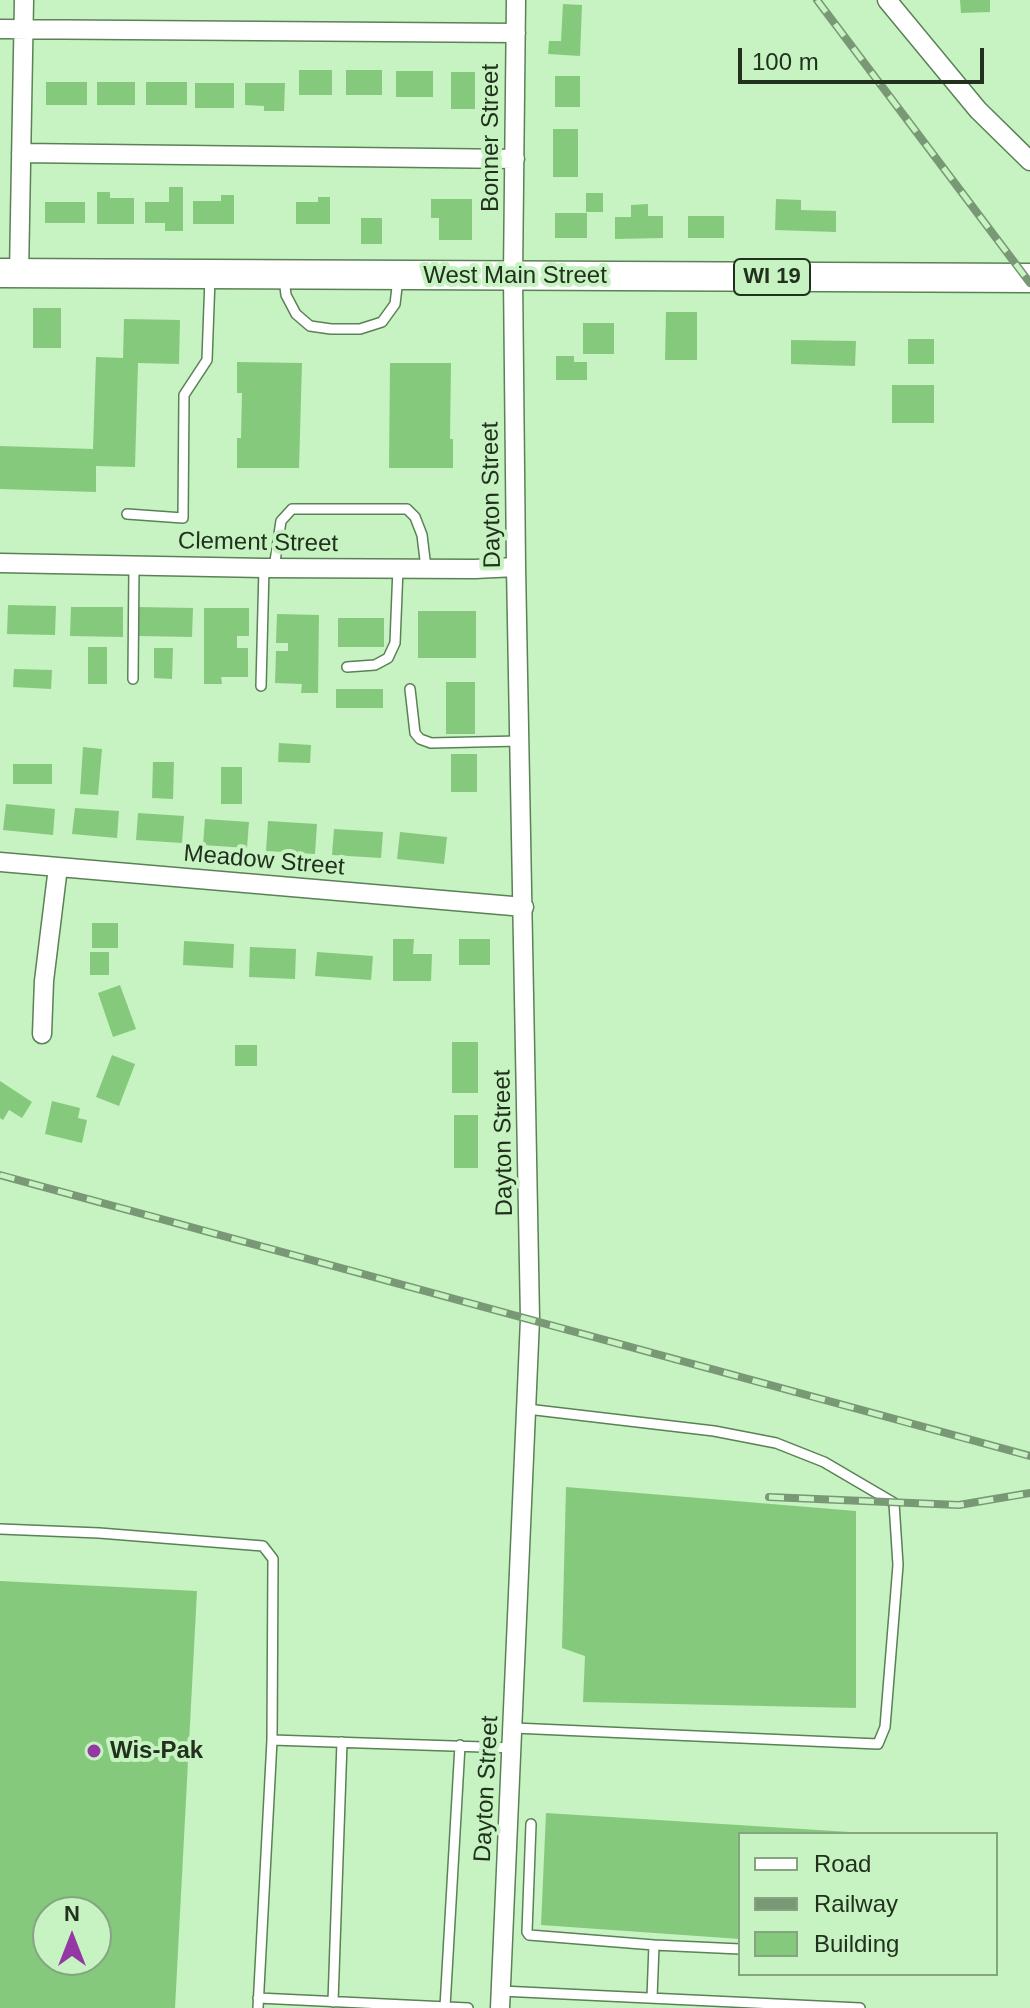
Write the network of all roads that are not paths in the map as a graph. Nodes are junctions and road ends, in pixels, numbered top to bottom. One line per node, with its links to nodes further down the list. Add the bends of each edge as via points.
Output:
1 (24, 0): 5 (street)
2 (516, 0): 6 (street, Bonner Street)
3 (887, 0): 8 (street, via 978,110)
4 (0, 29): 5 (street)
5 (24, 30): 6 (street); 7 (street)
6 (516, 33): 9 (street, Bonner Street)
7 (21, 153): 9 (street); 10 (street)
8 (1029, 158)
9 (515, 159): 14 (street, Bonner Street)
10 (9, 273): 11 (main road, West Main Street / WI 19)
11 (210, 274): 12 (main road, West Main Street / WI 19); 16 (lane, via 207,360 184,395 183,518)
12 (284, 275): 13 (main road, West Main Street / WI 19); 13 (lane, via 286,295 310,326 360,329 382,322 395,304)
13 (398, 276): 14 (main road, West Main Street / WI 19)
14 (513, 276): 15 (main road, West Main Street / WI 19); 19 (street, Dayton Street)
15 (1030, 278)
16 (127, 514)
17 (0, 563): 18 (street, Clement Street)
18 (134, 565): 20 (street, Clement Street); 24 (lane)
19 (516, 567): 22 (street, Clement Street); 27 (street, Dayton Street)
20 (269, 568): 21 (street, Clement Street); 22 (lane, via 281,521 292,509 407,509 422,535); 25 (lane)
21 (398, 568): 22 (street, Clement Street); 23 (lane, via 395,643 388,658 375,665)
22 (426, 568)
23 (347, 667)
24 (133, 679)
25 (261, 686)
26 (410, 689): 27 (lane, via 420,739)
27 (520, 741): 30 (street, Dayton Street)
28 (0, 862): 29 (street, Meadow Street)
29 (58, 867): 30 (street, Meadow Street); 31 (street)
30 (524, 907): 32 (street, Dayton Street)
31 (42, 1034)
32 (527, 1409): 34 (street, Dayton Street); 34 (lane, via 714,1431 776,1443 824,1462 894,1503 898,1565 885,1727 878,1744)
33 (0, 1529): 35 (lane, via 263,1546 273,1559)
34 (514, 1728): 38 (street, Dayton Street)
35 (272, 1740): 36 (lane); 45 (lane)
36 (342, 1742): 37 (lane); 44 (lane)
37 (460, 1745): 38 (lane); 46 (lane)
38 (513, 1748): 43 (street, Dayton Street)
39 (531, 1824): 40 (lane, via 529,1935)
40 (654, 1945): 41 (lane); 42 (lane)
41 (738, 1949)
42 (652, 1998): 43 (lane); 48 (lane)
43 (501, 2000)
44 (333, 2002): 45 (lane); 46 (lane)
45 (258, 2003)
46 (445, 2007): 47 (lane)
47 (468, 2008)
48 (860, 2008)

